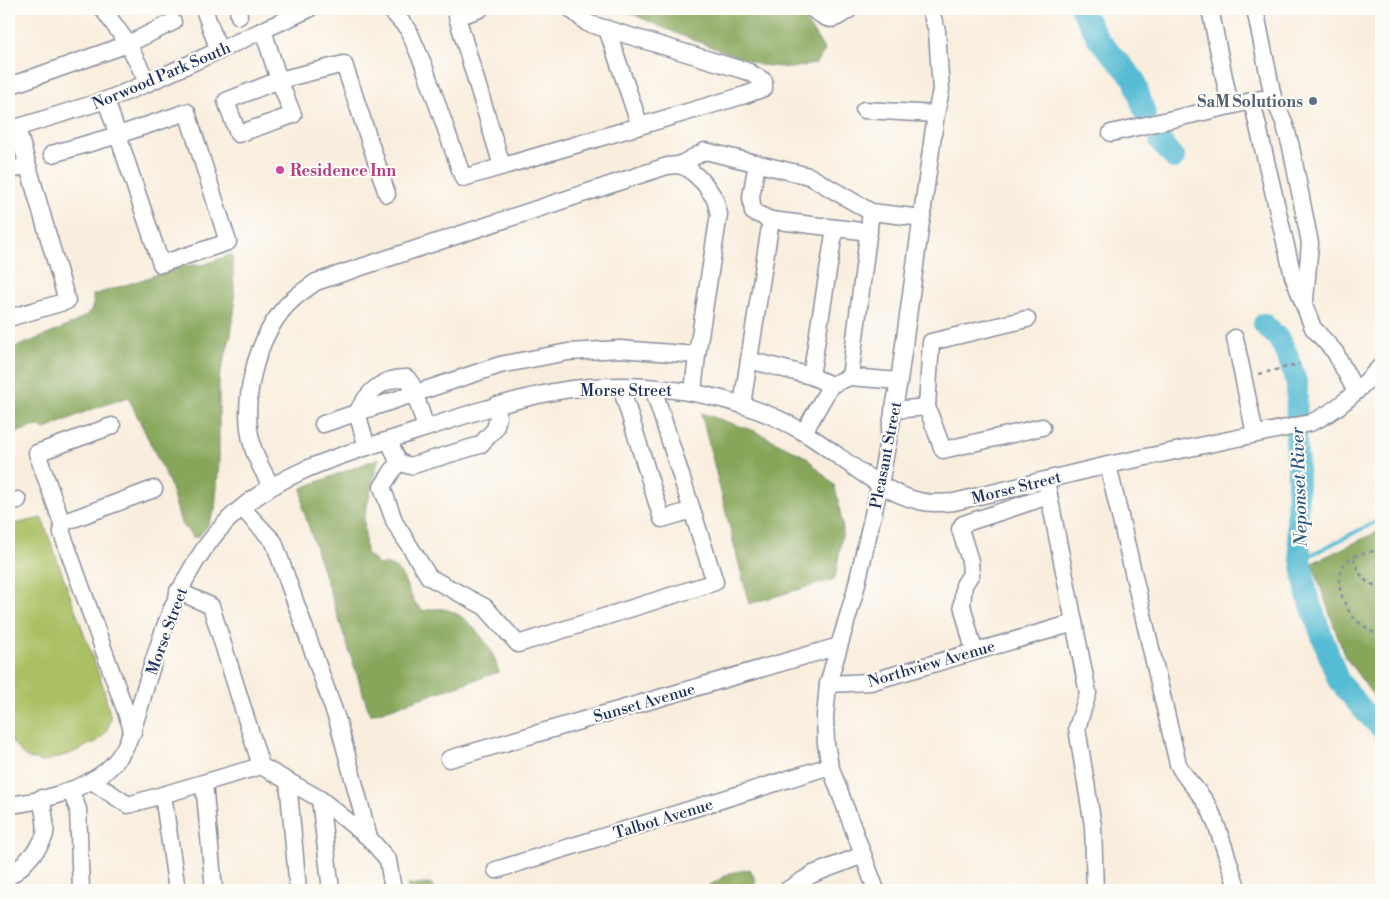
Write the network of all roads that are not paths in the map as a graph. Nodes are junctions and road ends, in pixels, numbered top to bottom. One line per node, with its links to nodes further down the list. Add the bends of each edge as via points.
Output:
1 (104, 9): 15 (street)
2 (204, 9): 16 (street)
3 (309, 9): 13 (street, Norwood Park South)
4 (390, 9): 33 (street, via 408,29 424,66 463,178)
5 (480, 9): 33 (street, via 457,17)
6 (571, 9): 14 (street, via 586,23)
7 (812, 9): 8 (street, via 826,19 838,17)
8 (850, 9)
9 (930, 9): 24 (street, Pleasant Street, via 937,31 939,62 940,90)
10 (1210, 9): 22 (street)
11 (1255, 9): 19 (street)
12 (173, 22): 15 (street)
13 (263, 30): 16 (street, Norwood Park South); 35 (street, via 280,80 344,64)
14 (607, 30): 25 (street); 25 (street, via 749,72 764,80 764,88)
15 (128, 44): 17 (street); 18 (street)
16 (219, 51): 17 (street, Norwood Park South)
17 (148, 83): 20 (street, Norwood Park South)
18 (9, 86)
19 (1273, 97): 21 (street); 41 (street, via 1291,147 1310,243)
20 (106, 100): 26 (street, Norwood Park South); 28 (street)
21 (1252, 101): 22 (street); 41 (street, via 1293,276)
22 (1230, 106): 27 (street)
23 (864, 110): 24 (street)
24 (936, 114): 37 (street, Pleasant Street)
25 (640, 126): 33 (street)
26 (13, 129): 31 (street)
27 (1111, 133)
28 (118, 135): 28 (street, via 161,264 228,242 187,112); 29 (street)
29 (52, 154)
30 (757, 164): 32 (street, via 705,151); 36 (street, via 809,176); 38 (street, via 751,197 752,212)
31 (27, 165): 34 (street); 42 (street, via 67,301)
32 (679, 165): 45 (street, via 689,169 704,183 715,199 719,214); 73 (street, via 667,166 316,282 298,294 282,311 262,344 249,401 248,426 252,445)
33 (502, 166)
34 (9, 171)
35 (387, 194)
36 (871, 212): 37 (street); 40 (street)
37 (922, 218): 50 (street, Pleasant Street)
38 (771, 220): 39 (street); 46 (street)
39 (835, 228): 40 (street); 48 (street)
40 (869, 232): 49 (street)
41 (1304, 302): 55 (street, via 1313,328 1335,352)
42 (9, 318)
43 (1027, 319): 59 (street, via 931,342)
44 (1235, 338): 67 (street)
45 (697, 356): 54 (street); 56 (street, via 620,349 568,352 500,365)
46 (749, 360): 48 (street); 58 (street)
47 (1381, 366): 55 (street, Morse Street)
48 (811, 376): 51 (street)
49 (850, 377): 50 (street); 51 (street)
50 (899, 380): 60 (street, Pleasant Street)
51 (832, 385): 66 (street)
52 (621, 387): 53 (street, Morse Street); 57 (street, Morse Street, via 555,391); 77 (street, via 662,519)
53 (654, 388): 54 (street, Morse Street); 77 (street)
54 (693, 392): 58 (street, Morse Street)
55 (1356, 392): 67 (street, Morse Street, via 1310,423)
56 (415, 394): 61 (street); 65 (street)
57 (496, 405): 65 (street, Morse Street); 70 (street, via 495,429 480,445 410,466)
58 (742, 405): 66 (street, Morse Street)
59 (927, 407): 60 (street); 64 (street, via 942,450)
60 (893, 410): 72 (street, Pleasant Street)
61 (357, 413): 62 (street); 69 (street)
62 (322, 424)
63 (112, 426): 78 (street, via 37,453)
64 (1042, 427)
65 (426, 428): 68 (street, Morse Street)
66 (804, 432): 72 (street, Morse Street)
67 (1255, 434): 71 (street, Morse Street)
68 (389, 440): 69 (street, Morse Street); 70 (street)
69 (367, 447): 73 (street, Morse Street, via 314,464)
70 (398, 462): 77 (street, via 382,487 395,524 429,577 486,607 518,644 715,582)
71 (1108, 465): 74 (street, Morse Street); 109 (street, via 1178,764 1211,811)
72 (880, 484): 74 (street, Morse Street, via 903,496 932,503); 81 (street, Pleasant Street, via 856,592)
73 (271, 486): 76 (street, Morse Street)
74 (1047, 488): 80 (street); 82 (street, via 963,524 960,530 971,574 964,585 962,605)
75 (154, 489): 78 (street)
76 (242, 508): 79 (street, Morse Street, via 204,548); 96 (street, via 274,542 338,722)
77 (692, 510)
78 (62, 528): 84 (street)
79 (178, 591): 84 (street, Morse Street); 86 (street, via 211,606)
80 (1074, 623): 82 (street, Northview Avenue); 108 (street, via 1088,693 1077,728 1093,826)
81 (839, 646): 83 (street, Pleasant Street); 85 (street, Sunset Avenue)
82 (974, 651): 83 (street, Northview Avenue, via 870,682)
83 (828, 684): 87 (street, Pleasant Street, via 825,717)
84 (133, 732): 88 (street, Morse Street, via 121,756)
85 (450, 759)
86 (260, 766): 89 (street); 90 (street)
87 (830, 766): 97 (street, Pleasant Street); 98 (street, Talbot Avenue)
88 (92, 781): 91 (street, Morse Street); 92 (street, via 128,806)
89 (288, 781): 94 (street); 103 (street)
90 (204, 783): 92 (street); 102 (street)
91 (70, 790): 93 (street, Morse Street); 100 (street, via 78,809)
92 (163, 795): 101 (street)
93 (41, 798): 95 (street, Morse Street); 99 (street, via 46,832)
94 (320, 799): 96 (street); 104 (street)
95 (9, 806)
96 (369, 838): 105 (street, via 388,860)
97 (863, 855): 106 (street, via 812,874); 107 (street, Pleasant Street)
98 (496, 870)
99 (11, 881)
100 (81, 890)
101 (177, 890)
102 (214, 890)
103 (298, 890)
104 (331, 890)
105 (393, 890)
106 (787, 890)
107 (876, 890)
108 (1095, 890)
109 (1238, 890)

